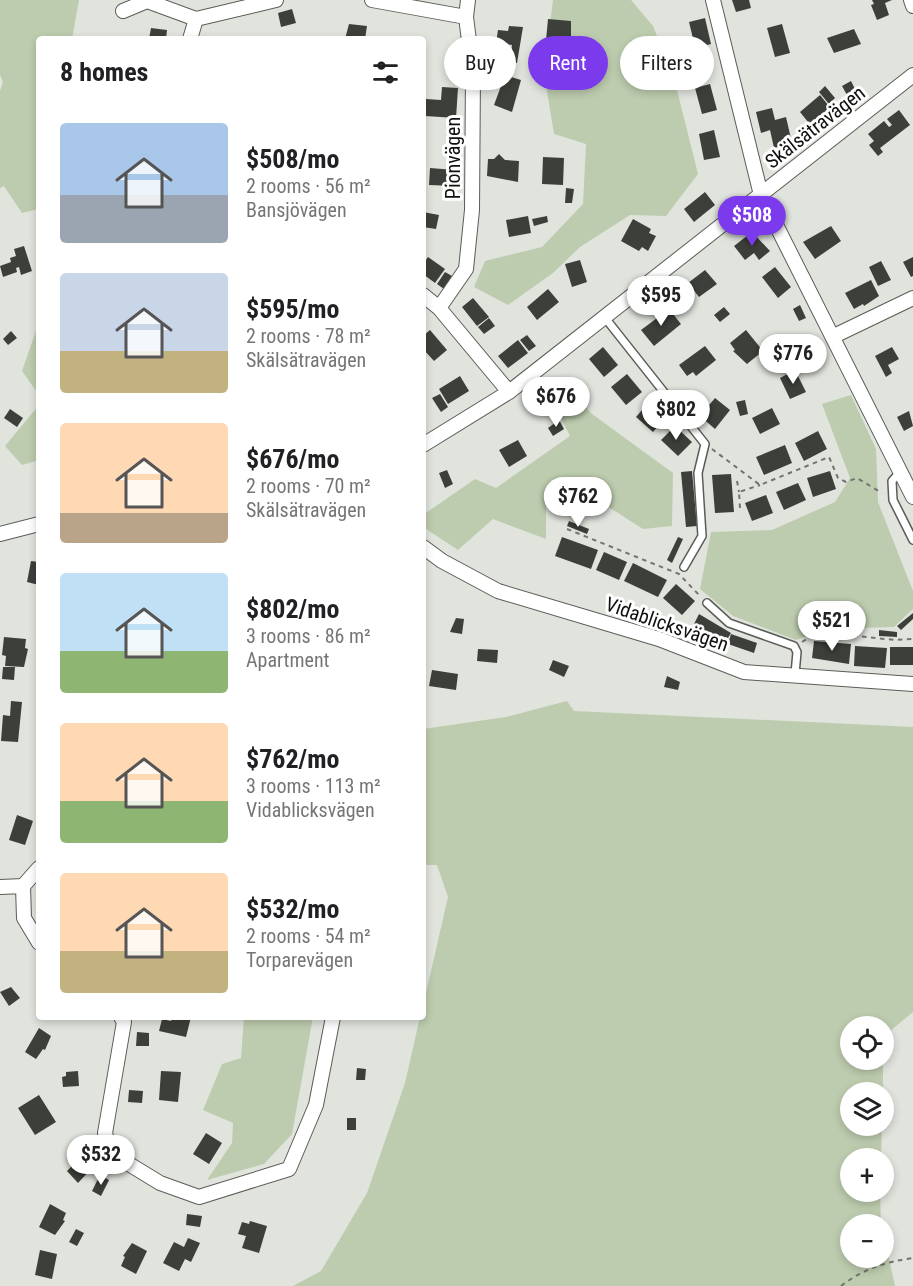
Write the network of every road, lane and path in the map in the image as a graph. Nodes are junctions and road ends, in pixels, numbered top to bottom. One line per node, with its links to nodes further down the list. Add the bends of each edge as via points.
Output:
1 (276, 0): 9 (street)
2 (372, 0): 8 (street)
3 (468, 0): 8 (street, Pionvägen)
4 (712, 0): 12 (street)
5 (911, 0): 6 (street)
6 (913, 6)
7 (123, 11): 9 (street, via 147,1)
8 (466, 17): 15 (street, Pionvägen, via 473,72 472,210 466,269)
9 (196, 19): 10 (street)
10 (190, 36)
11 (913, 75): 12 (street, Skälsätravägen)
12 (761, 195): 16 (street, Skälsätravägen); 17 (street)
13 (426, 297): 15 (street)
14 (913, 298): 17 (street)
15 (439, 308): 18 (street)
16 (606, 319): 18 (street, Skälsätravägen); 20 (lane)
17 (834, 336): 21 (street)
18 (508, 392): 19 (street, Skälsätravägen)
19 (426, 443)
20 (705, 444): 23 (path); 33 (lane, via 698,473 702,536)
21 (900, 472): 25 (street); 26 (lane, via 892,481)
22 (737, 481): 24 (path)
23 (760, 485): 24 (path); 26 (path, via 829,457 838,478 846,482 856,478)
24 (739, 492): 27 (path)
25 (913, 497)
26 (893, 500): 31 (lane)
27 (740, 508)
28 (36, 525): 30 (street)
29 (567, 529): 34 (path, via 679,574)
30 (0, 534)
31 (913, 540)
32 (426, 549): 37 (street, Vidablicksvägen, via 498,591 659,639 744,672)
33 (684, 567)
34 (707, 603): 36 (lane, via 729,623)
35 (913, 639): 36 (path, via 819,632)
36 (794, 646): 37 (lane)
37 (795, 674): 38 (street, Vidablicksvägen)
38 (913, 684)
39 (36, 871): 40 (street)
40 (23, 886): 41 (street); 42 (street, via 24,918)
41 (0, 887)
42 (36, 937)
43 (122, 1020): 44 (street, via 105,1133 110,1150 160,1183 199,1197 289,1168 316,1106)
44 (332, 1020)
45 (913, 1258): 46 (path, via 864,1270)
46 (840, 1286)

